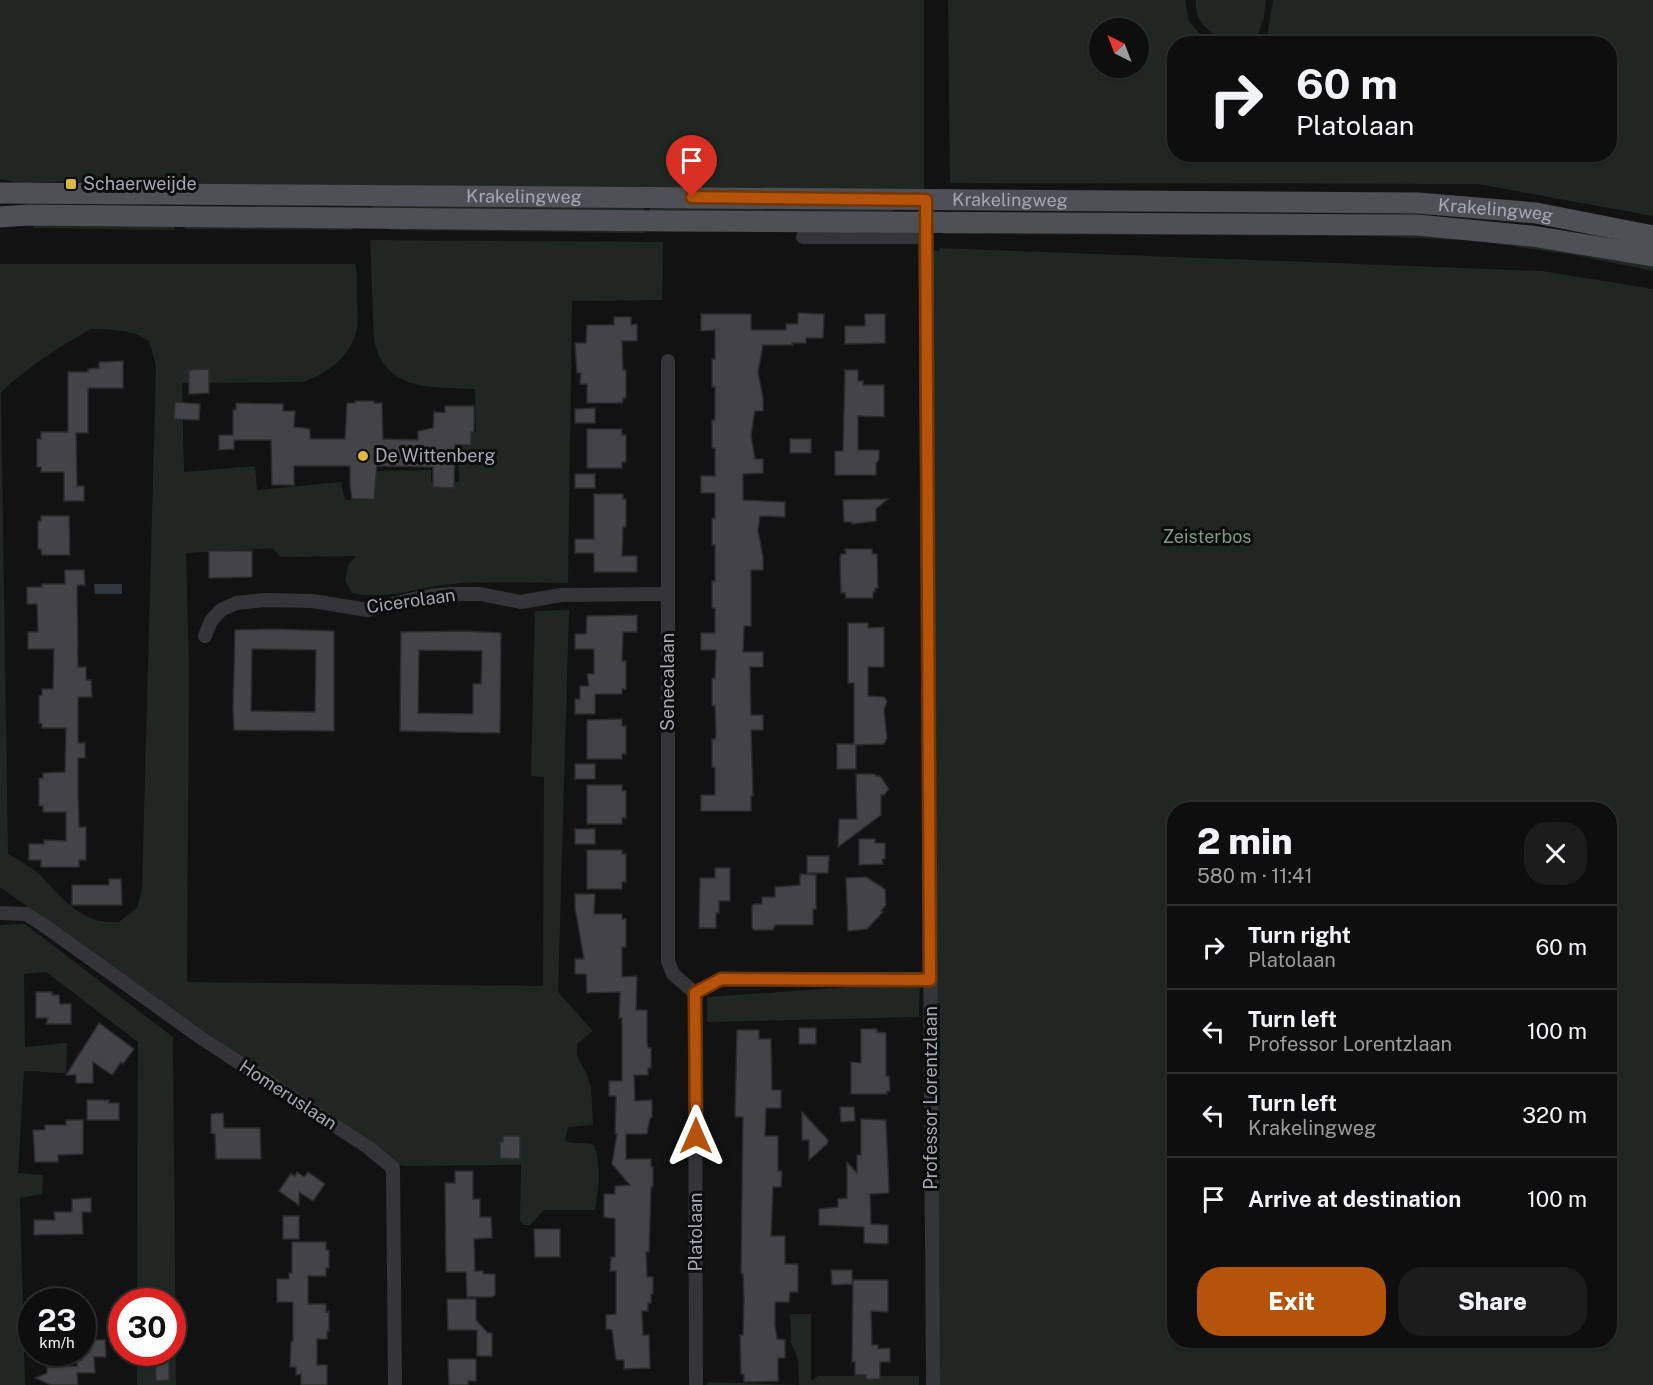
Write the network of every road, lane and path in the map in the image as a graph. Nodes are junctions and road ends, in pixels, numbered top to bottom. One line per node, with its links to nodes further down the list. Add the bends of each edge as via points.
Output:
1 (0, 193): 2 (main road, Krakelingweg)
2 (363, 194): 3 (main road, Krakelingweg); 5 (street)
3 (926, 200): 6 (street, Professor Lorentzlaan); 7 (main road, Krakelingweg, via 1418,202 1536,213)
4 (0, 217): 5 (main road, Krakelingweg)
5 (364, 218): 6 (main road, Krakelingweg)
6 (925, 229): 8 (street, Krakelingweg); 9 (main road, Krakelingweg, via 1417,225 1532,236); 14 (street, Professor Lorentzlaan)
7 (1653, 236)
8 (802, 237)
9 (1653, 256)
10 (668, 361): 11 (street, Senecalaan)
11 (668, 594): 12 (street, Cicerolaan, via 561,594 521,602 480,594 450,594 368,610 312,601 265,600 236,603 221,610); 15 (street, Senecalaan, via 668,961 673,974)
12 (205, 636)
13 (0, 914): 16 (street, Homeruslaan, via 26,914 42,924 393,1168)
14 (930, 980): 15 (street, via 721,979); 18 (street, Professor Lorentzlaan)
15 (695, 993): 17 (street, Platolaan)
16 (395, 1385)
17 (696, 1385)
18 (933, 1385)

